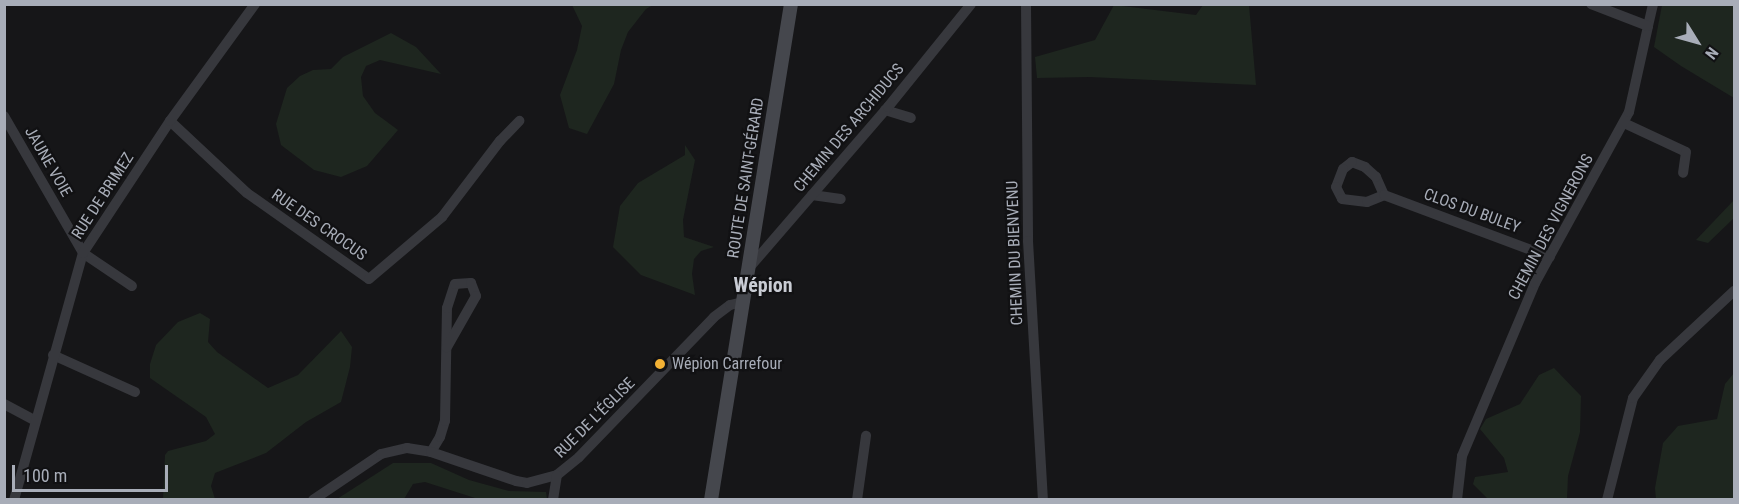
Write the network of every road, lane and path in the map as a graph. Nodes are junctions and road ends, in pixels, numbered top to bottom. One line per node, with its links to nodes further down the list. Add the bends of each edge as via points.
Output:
1 (255, 4): 11 (street, RUE DE BRIMEZ)
2 (791, 4): 20 (main road, ROUTE DE SAINT-GÉRARD)
3 (971, 4): 8 (street, CHEMIN DES ARCHIDUCS)
4 (1026, 4): 37 (street, CHEMIN DU BIENVENU, via 1028,241)
5 (1591, 4): 7 (street)
6 (1653, 4): 7 (street, CHEMIN DES VIGNERONS)
7 (1648, 26): 13 (street, CHEMIN DES VIGNERONS)
8 (885, 110): 10 (street); 15 (street, CHEMIN DES ARCHIDUCS)
9 (4, 117): 18 (street, JAUNE VOIE)
10 (911, 118)
11 (170, 121): 12 (street, RUE DES CROCUS, via 247,193 369,279 442,217); 18 (street, RUE DE BRIMEZ)
12 (519, 121)
13 (1624, 123): 14 (street, via 1686,152); 19 (street, CHEMIN DES VIGNERONS)
14 (1683, 174)
15 (812, 195): 17 (street); 20 (street, CHEMIN DES ARCHIDUCS)
16 (1384, 195): 16 (street, via 1367,202 1342,199 1336,187 1343,169 1353,162 1376,177); 19 (street, CLOS DU BULEY)
17 (841, 199)
18 (83, 253): 21 (street); 25 (street, RUE DE BRIMEZ)
19 (1550, 256): 38 (street, CHEMIN DES VIGNERONS, via 1462,456)
20 (748, 268): 23 (main road, ROUTE DE SAINT-GÉRARD)
21 (132, 286)
22 (1734, 291): 39 (street, via 1660,360 1633,398)
23 (743, 302): 31 (street, RUE DE L'ÉGLISE, via 730,305 714,317); 35 (main road, ROUTE DE SAINT-GÉRARD)
24 (447, 346): 24 (street, via 447,308 455,284 471,283 476,296); 30 (street, via 444,421)
25 (53, 355): 26 (street); 28 (street, RUE DE BRIMEZ)
26 (135, 392)
27 (4, 404): 28 (street)
28 (34, 420): 32 (street, RUE DE BRIMEZ)
29 (866, 436): 36 (street)
30 (431, 452): 31 (street, RUE DE L'ÉGLISE, via 516,481 527,483); 33 (street, RUE DE L'ÉGLISE, via 407,448 381,454)
31 (557, 475): 34 (street)
32 (14, 500)
33 (313, 500)
34 (553, 500)
35 (711, 500)
36 (857, 500)
37 (1043, 500)
38 (1456, 500)
39 (1607, 500)

